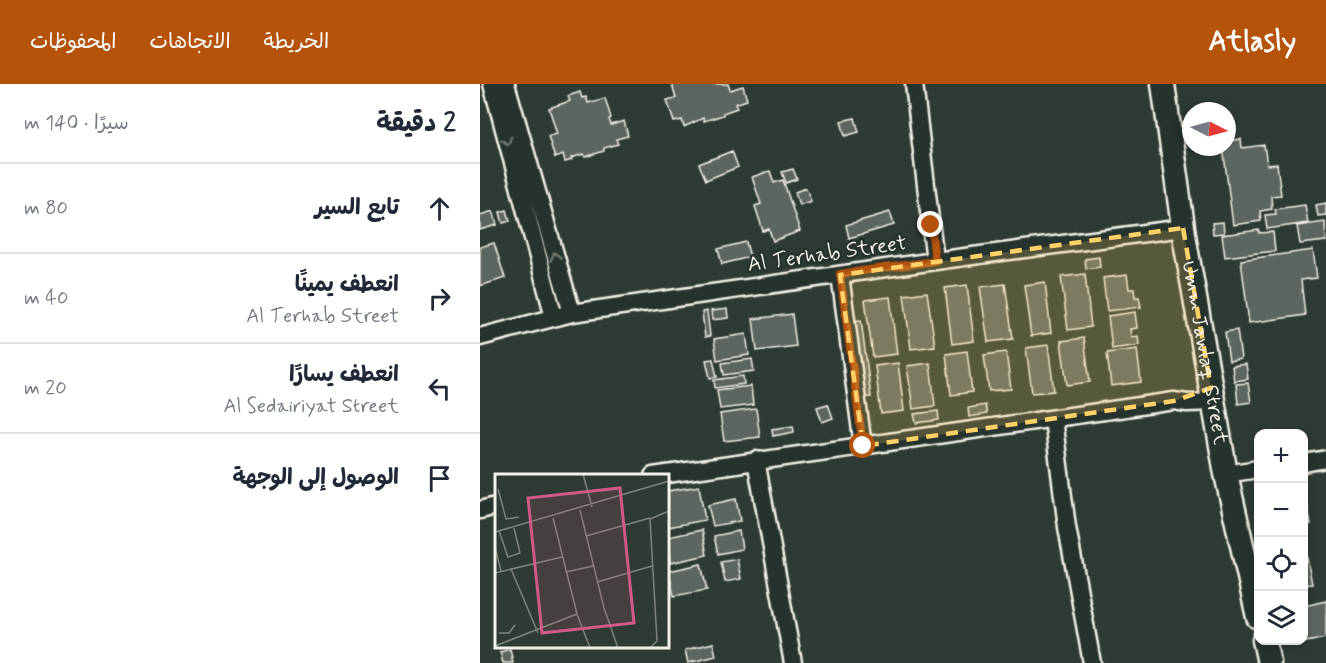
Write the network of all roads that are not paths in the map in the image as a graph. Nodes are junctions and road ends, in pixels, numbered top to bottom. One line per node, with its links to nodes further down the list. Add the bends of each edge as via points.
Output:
1 (492, 84): 9 (street, one-way to 9)
2 (506, 84): 8 (street, one-way to 2)
3 (914, 84): 6 (street)
4 (1163, 84): 5 (street, Umm Jawlaq Street)
5 (1183, 228): 6 (street, Al Terhab Street); 11 (street, Umm Jawlaq Street)
6 (935, 261): 7 (street, Al Terhab Street)
7 (840, 274): 8 (street, Al Terhab Street); 13 (street)
8 (572, 313): 9 (street, Al Terhab Street)
9 (554, 317): 10 (street, Al Terhab Street)
10 (480, 337)
11 (1212, 395): 12 (street, via 1187,403 1174,401); 19 (street, Umm Jawlaq Street)
12 (1053, 418): 13 (street); 25 (street)
13 (863, 446): 15 (street)
14 (1326, 459): 16 (street)
15 (756, 460): 18 (street); 24 (street)
16 (1308, 462)
17 (1254, 470): 19 (street)
18 (665, 474)
19 (1226, 474): 22 (street, Umm Jawlaq Street)
20 (495, 506): 21 (street)
21 (480, 510)
22 (1254, 599)
23 (1265, 645): 26 (street)
24 (793, 663)
25 (1092, 663)
26 (1269, 663)

